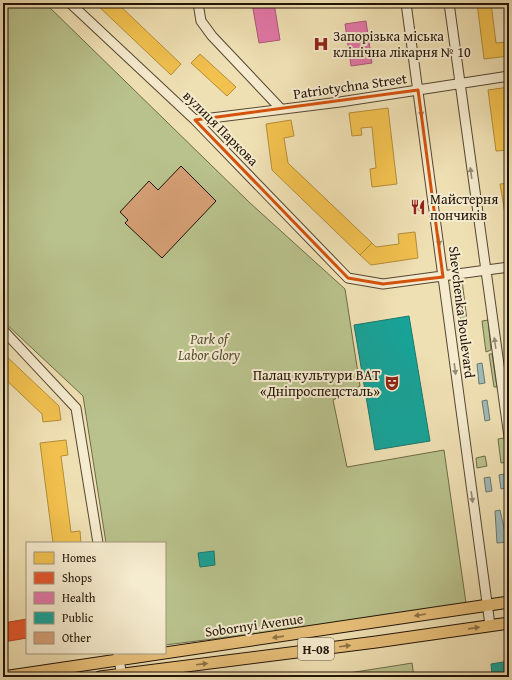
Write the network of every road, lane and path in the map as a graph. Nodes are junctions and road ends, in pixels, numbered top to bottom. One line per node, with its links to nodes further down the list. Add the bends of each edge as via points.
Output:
1 (70, 3): 9 (street, вулиця Паркова)
2 (198, 3): 8 (street, via 201,21 212,36)
3 (406, 3): 7 (street, Shevchenka Boulevard)
4 (448, 3): 6 (street, Shevchenka Boulevard)
5 (509, 76): 6 (street, Patriotychna Street)
6 (459, 84): 7 (street, Patriotychna Street); 11 (street, Shevchenka Boulevard, one-way to 6)
7 (418, 90): 8 (street, Patriotychna Street); 12 (street, Shevchenka Boulevard, one-way to 12)
8 (281, 109): 9 (street, Patriotychna Street)
9 (195, 120): 12 (street, вулиця Паркова, via 348,278 383,284)
10 (509, 267): 11 (street)
11 (485, 271): 12 (street); 14 (street, Shevchenka Boulevard, one-way to 11)
12 (443, 276): 17 (street, Shevchenka Boulevard, one-way to 17)
13 (5, 333): 15 (street, via 76,408)
14 (509, 437)
15 (98, 542)
16 (509, 602): 17 (main road, Sobornyi Avenue / Н-08)
17 (487, 605): 19 (street, Shevchenka Boulevard); 20 (main road, Sobornyi Avenue / Н-08, one-way to 20, via 350,627)
18 (509, 623): 19 (main road, Н-08)
19 (490, 625): 23 (main road, Н-08, one-way to 19)
20 (166, 650)
21 (135, 654): 22 (main road, Sobornyi Avenue / Н-08, one-way to 22)
22 (119, 656): 23 (street); 24 (main road, Sobornyi Avenue / Н-08)
23 (122, 675): 25 (main road, Н-08)
24 (3, 677)
25 (100, 677)

